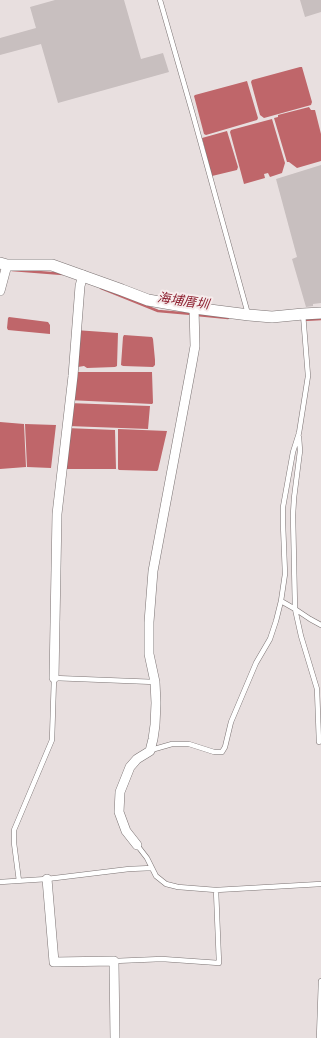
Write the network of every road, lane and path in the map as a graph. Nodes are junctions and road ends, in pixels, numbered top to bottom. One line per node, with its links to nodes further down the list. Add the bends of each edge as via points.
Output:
1 (160, 0): 8 (lane)
2 (4, 268): 3 (street, via 52,265); 4 (street)
3 (81, 280): 5 (street, via 148,300); 13 (street, via 57,514)
4 (0, 291)
5 (194, 308): 8 (street); 14 (street, via 192,363 153,571 149,654)
6 (321, 313): 7 (street)
7 (303, 314): 8 (street, via 272,317); 9 (lane, via 308,376)
8 (249, 315)
9 (299, 433): 10 (lane, via 293,452 284,508 285,574); 11 (lane, via 300,451 293,515)
10 (281, 602): 11 (lane); 16 (lane, via 270,639 256,663 231,722 222,752 189,744 172,744)
11 (295, 609): 12 (lane); 15 (lane, via 317,689)
12 (321, 625)
13 (54, 678): 14 (lane); 20 (lane, via 52,740 14,830)
14 (155, 682): 16 (street, via 155,725)
15 (319, 742)
16 (150, 750): 17 (street, via 137,758 130,767 120,792 120,812 126,831)
17 (137, 845): 18 (lane)
18 (152, 868): 19 (lane); 23 (lane, via 156,876 166,884)
19 (47, 879): 20 (lane); 24 (street, via 54,962)
20 (19, 881): 21 (lane)
21 (0, 882)
22 (321, 884): 23 (lane)
23 (216, 890): 24 (lane, via 219,963)
24 (114, 961): 26 (street)
25 (321, 982): 27 (lane)
26 (115, 1038)
27 (319, 1038)

